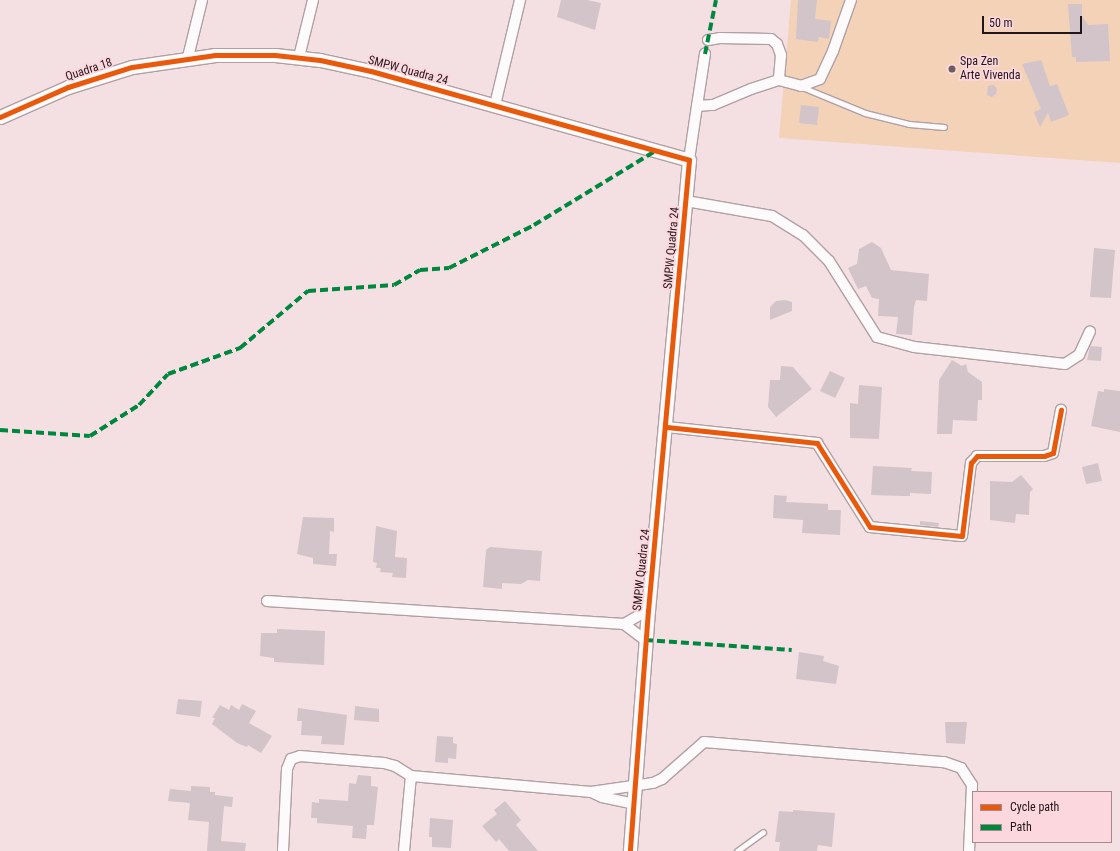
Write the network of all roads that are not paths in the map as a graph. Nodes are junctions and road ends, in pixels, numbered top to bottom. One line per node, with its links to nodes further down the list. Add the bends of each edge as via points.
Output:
1 (202, 0): 7 (street)
2 (313, 0): 8 (street)
3 (520, 0): 11 (street)
4 (850, 0): 10 (street, via 833,52 820,79)
5 (708, 40): 9 (street, via 771,39 777,44 781,55)
6 (705, 54): 12 (street)
7 (188, 57): 8 (street, SMPW Quadra 24, via 246,55); 13 (street, Quadra 18, via 102,75 36,99)
8 (299, 58): 11 (street, SMPW Quadra 24, via 371,71)
9 (779, 80): 10 (street); 12 (street, via 713,105)
10 (801, 86): 14 (lane, via 865,113 909,124)
11 (494, 105): 15 (street, SMPW Quadra 24)
12 (697, 106): 15 (street)
13 (0, 117)
14 (944, 127)
15 (690, 160): 16 (street, SMPW Quadra 24)
16 (686, 201): 17 (street, via 772,216 803,235 829,261 877,337 914,347 1065,364 1079,355); 19 (street, SMPW Quadra 24)
17 (1090, 331)
18 (1061, 410): 19 (street, via 1053,453 1044,456 977,456 971,463 962,536 870,527 817,444)
19 (667, 427): 21 (street, SMPW Quadra 24)
20 (267, 601): 22 (street)
21 (648, 610): 22 (street); 23 (street, SMPW Quadra 24)
22 (624, 624): 23 (street)
23 (645, 640): 25 (street, SMPW Quadra 24)
24 (411, 776): 26 (street); 29 (street, via 395,766 384,763 300,756 291,759 287,769); 30 (street)
25 (636, 783): 26 (street); 27 (street, SMPW Quadra 24); 33 (street, via 662,779 704,742 944,762 961,768 972,785)
26 (591, 792): 27 (street)
27 (635, 804): 31 (street, SMPW Quadra 24)
28 (763, 832): 32 (lane)
29 (283, 851)
30 (404, 851)
31 (630, 851)
32 (737, 851)
33 (969, 851)

